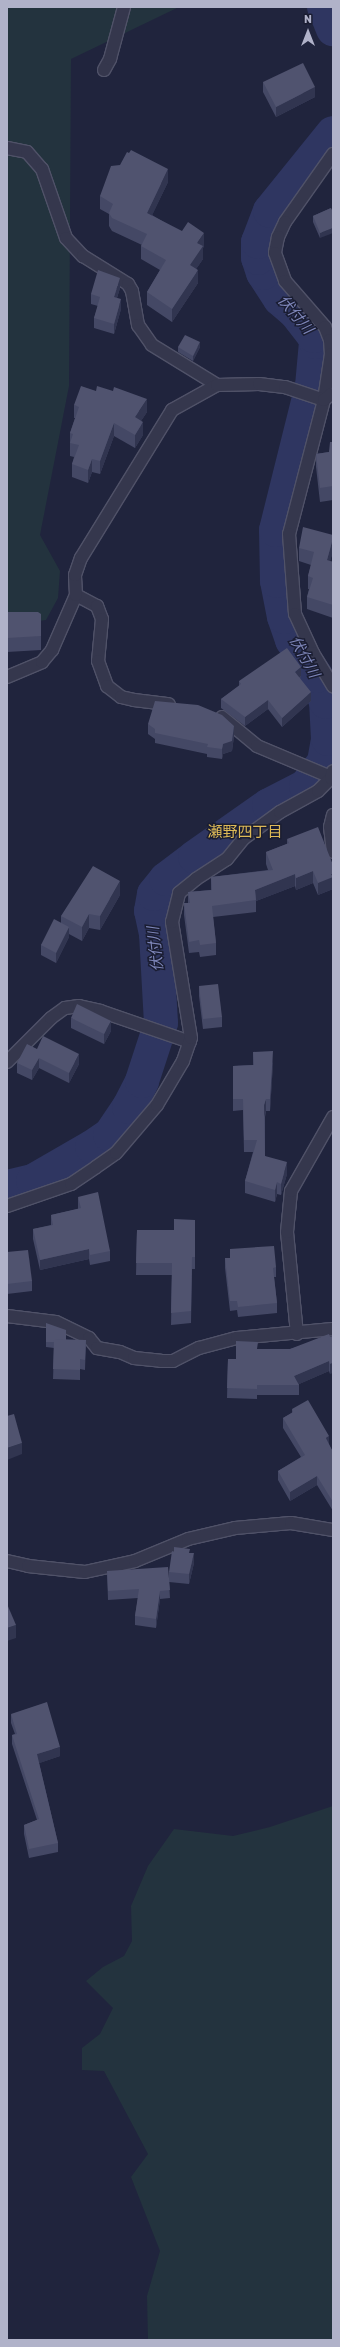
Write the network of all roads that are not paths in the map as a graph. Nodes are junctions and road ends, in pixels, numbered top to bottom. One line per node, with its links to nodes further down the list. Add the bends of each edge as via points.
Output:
1 (124, 7): 2 (street, via 110,59)
2 (104, 70)
3 (7, 148): 5 (street, via 27,152 42,169 66,238 83,256 128,284 132,291 138,325 152,345)
4 (333, 154): 6 (street, via 285,222 275,252 285,281 325,327 330,340 331,354)
5 (217, 385): 6 (street, via 259,384); 7 (street, via 172,410 81,558 75,575)
6 (324, 397): 9 (street, via 288,534 295,614 313,653)
7 (76, 595): 8 (street, via 52,650 42,662); 10 (street, via 97,606 102,619 98,661 107,686 121,697)
8 (7, 677)
9 (333, 686)
10 (180, 706)
11 (211, 711): 12 (street, via 226,719 257,746)
12 (329, 775): 15 (street, via 318,791 280,812 243,839 227,859 179,893 172,922)
13 (333, 815): 14 (street, via 330,827)
14 (333, 852)
15 (190, 1042): 16 (street, via 79,1006 65,1008 51,1018); 18 (street, via 183,1061 157,1105 116,1153 71,1184)
16 (7, 1062)
17 (333, 1117): 21 (street, via 291,1191 288,1232)
18 (7, 1206)
19 (7, 1316): 21 (street, via 56,1322 89,1338 97,1348 161,1362 173,1361 199,1348 237,1338 265,1334)
20 (333, 1329): 21 (street)
21 (297, 1334)
22 (333, 1530): 23 (street, via 291,1523 235,1528 188,1538 135,1561 85,1572 28,1566)
23 (7, 1561)

